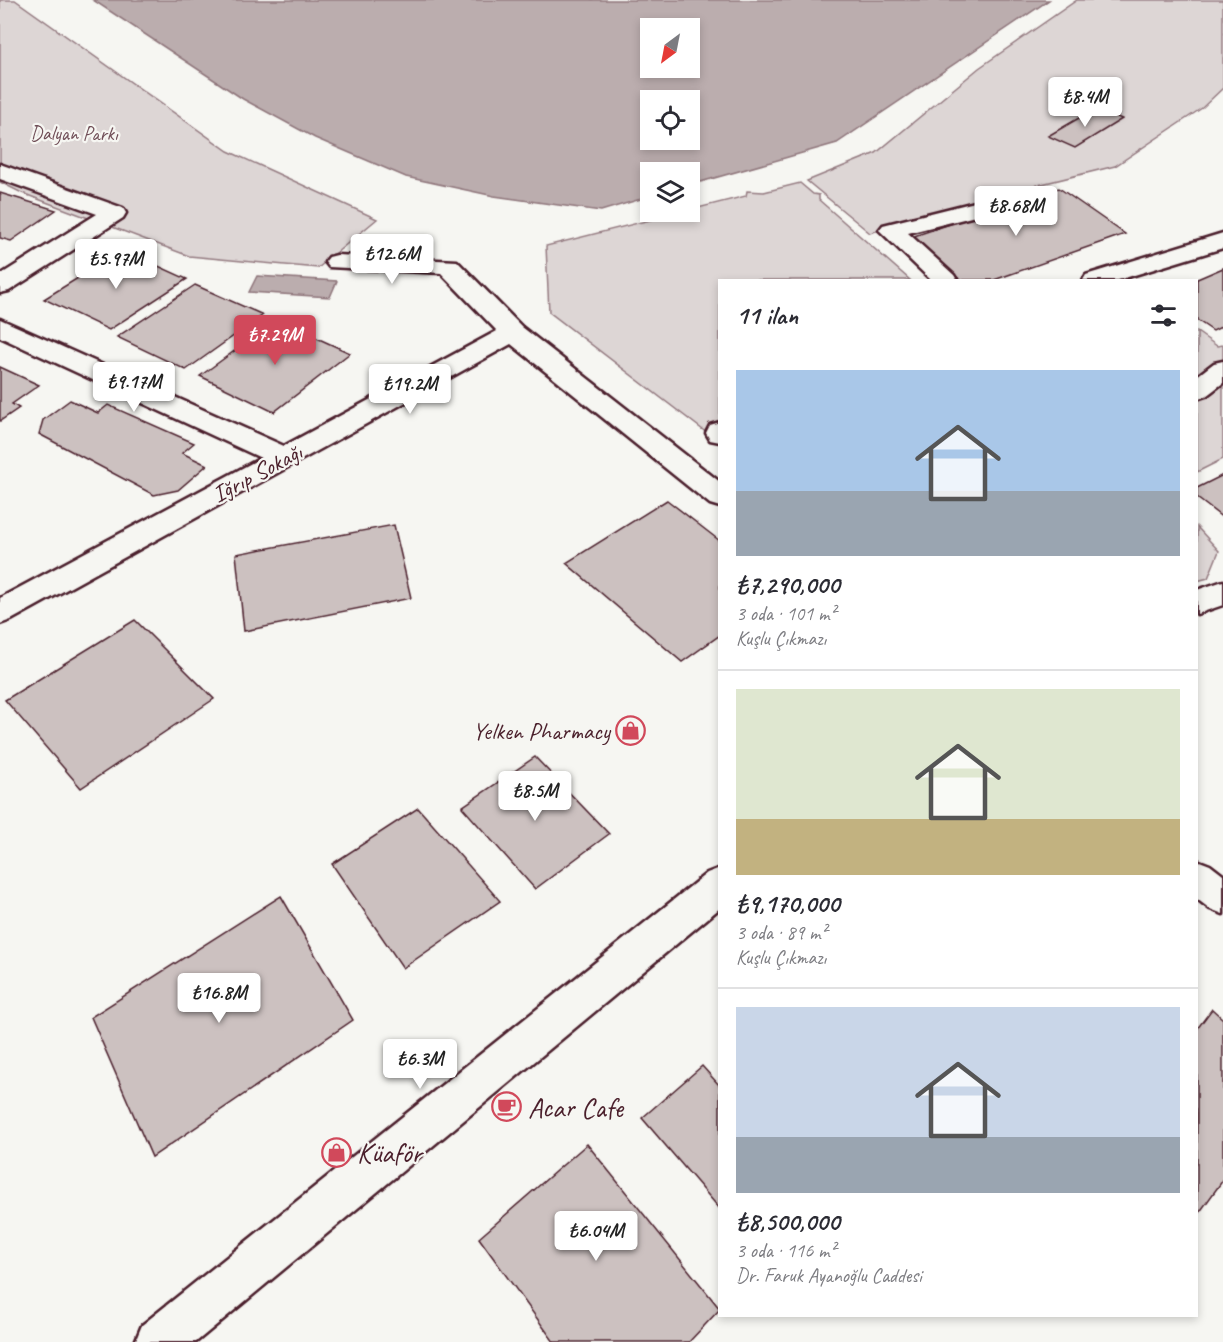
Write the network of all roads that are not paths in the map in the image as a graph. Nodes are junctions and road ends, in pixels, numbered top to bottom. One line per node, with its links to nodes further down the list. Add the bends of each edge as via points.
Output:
1 (0, 171): 7 (street, via 115,213)
2 (991, 205): 5 (street, via 891,230)
3 (1223, 240): 6 (street)
4 (337, 262): 9 (street, via 448,266)
5 (944, 279)
6 (1098, 279)
7 (0, 286)
8 (0, 327): 12 (street)
9 (513, 333): 12 (street, Iğrıp Sokağı); 13 (street)
10 (1223, 369): 11 (street)
11 (1198, 389)
12 (286, 458): 16 (street, Iğrıp Sokağı)
13 (718, 495)
14 (1223, 593): 15 (street)
15 (1198, 602)
16 (0, 612)
17 (1198, 878): 19 (street)
18 (718, 887): 20 (street)
19 (1223, 897)
20 (159, 1342)

